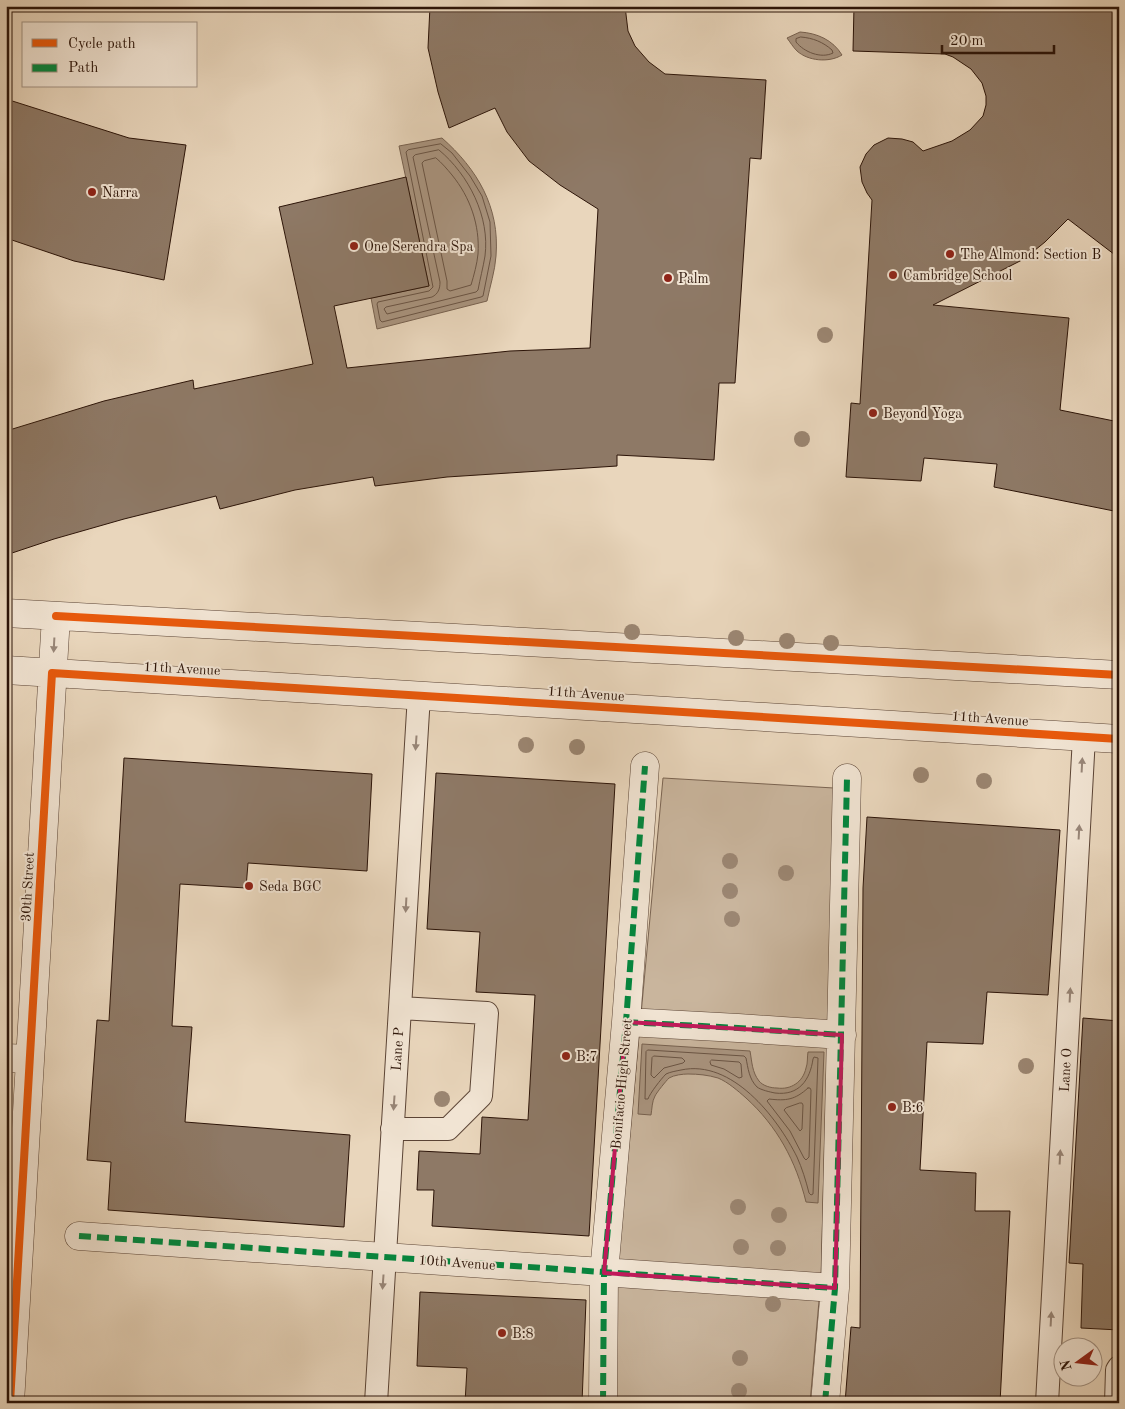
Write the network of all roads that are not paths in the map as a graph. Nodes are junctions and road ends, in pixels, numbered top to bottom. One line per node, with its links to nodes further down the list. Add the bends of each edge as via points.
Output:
1 (6, 613): 2 (street)
2 (56, 616): 4 (street, 30th Street, one-way to 4); 5 (street)
3 (6, 670): 4 (street, 11th Avenue)
4 (52, 673): 6 (street, 11th Avenue); 14 (street, 30th Street)
5 (1119, 674)
6 (419, 694): 7 (street, 11th Avenue); 11 (lane, Lane P, one-way to 11)
7 (1084, 737): 8 (street, 11th Avenue); 25 (lane, Lane O, one-way to 7)
8 (1119, 739)
9 (645, 766): 12 (street, Bonifacio High Street)
10 (847, 778): 13 (street)
11 (400, 1008): 15 (lane, Lane P, one-way to 15); 15 (lane, via 487,1013 481,1096 448,1129)
12 (626, 1022): 13 (street); 18 (street, Bonifacio High Street)
13 (842, 1036): 19 (street)
14 (18, 1058): 21 (street, 30th Street)
15 (392, 1129): 17 (lane, Lane P)
16 (79, 1236): 17 (street, 10th Avenue)
17 (385, 1257): 18 (street, 10th Avenue); 22 (lane, Lane P, one-way to 22)
18 (604, 1273): 19 (street, 10th Avenue); 23 (street, Bonifacio High Street)
19 (835, 1288): 24 (street)
20 (1119, 1367): 26 (lane, via 1116,1370)
21 (10, 1403)
22 (376, 1403)
23 (603, 1403)
24 (825, 1403)
25 (1047, 1403)
26 (1116, 1403)

